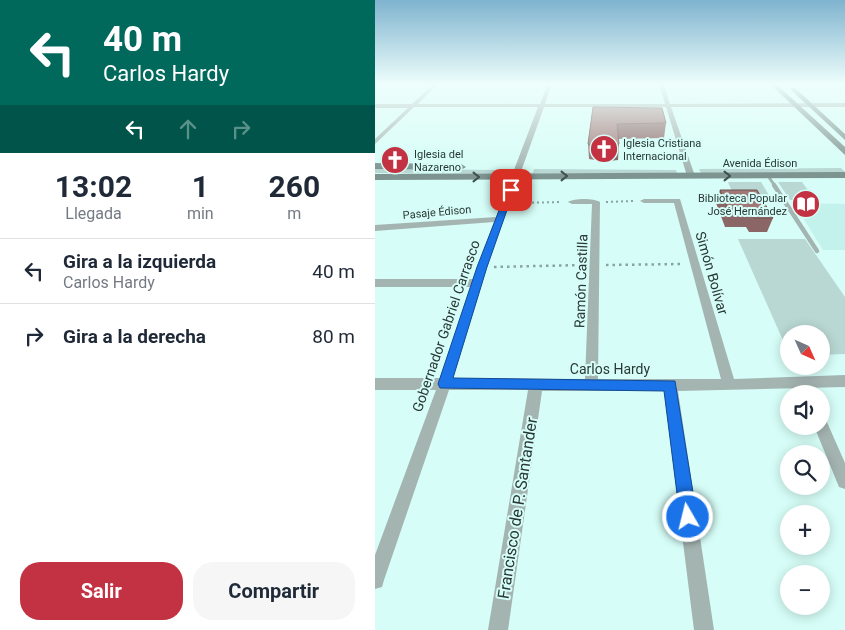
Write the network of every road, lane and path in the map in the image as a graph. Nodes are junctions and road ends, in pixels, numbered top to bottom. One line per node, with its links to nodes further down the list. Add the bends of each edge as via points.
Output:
1 (406, 112): 7 (street)
2 (539, 112): 12 (street, Gobernador Gabriel Carrasco)
3 (671, 112): 11 (street)
4 (804, 112): 8 (main road)
5 (819, 112): 6 (main road)
6 (845, 138)
7 (375, 142)
8 (845, 152)
9 (375, 166): 12 (main road, Avenida Édison)
10 (845, 166): 11 (main road, Avenida Édison)
11 (690, 171): 12 (main road, Avenida Édison); 13 (main road, Avenida Édison, one-way to 13)
12 (517, 172): 15 (main road, Avenida Édison, one-way to 12); 19 (street, Gobernador Gabriel Carrasco)
13 (768, 176): 14 (main road, Avenida Édison); 22 (lane)
14 (845, 176)
15 (375, 177)
16 (644, 201): 18 (path); 31 (street, Simón Bolívar, via 677,201)
17 (572, 202): 18 (street); 19 (path)
18 (596, 202): 29 (street, Ramón Castilla)
19 (506, 203): 20 (street, Gobernador Gabriel Carrasco)
20 (500, 218): 21 (street, Pasaje Édison); 24 (street, Gobernador Gabriel Carrasco)
21 (375, 228)
22 (817, 252)
23 (375, 283): 24 (street)
24 (477, 283): 27 (street, Gobernador Gabriel Carrasco)
25 (845, 381): 32 (street, Carlos Hardy)
26 (375, 384): 27 (street, Carlos Hardy)
27 (445, 384): 28 (street, Carlos Hardy); 36 (street, Gobernador Gabriel Carrasco)
28 (536, 385): 29 (street, Carlos Hardy); 37 (street, Francisco de P. Santander)
29 (591, 385): 30 (street, Carlos Hardy)
30 (670, 385): 31 (street, Carlos Hardy); 38 (street)
31 (729, 385): 33 (street, Carlos Hardy)
32 (822, 385)
33 (780, 387)
34 (825, 435): 35 (street)
35 (845, 480)
36 (375, 580)
37 (498, 630)
38 (704, 630)

